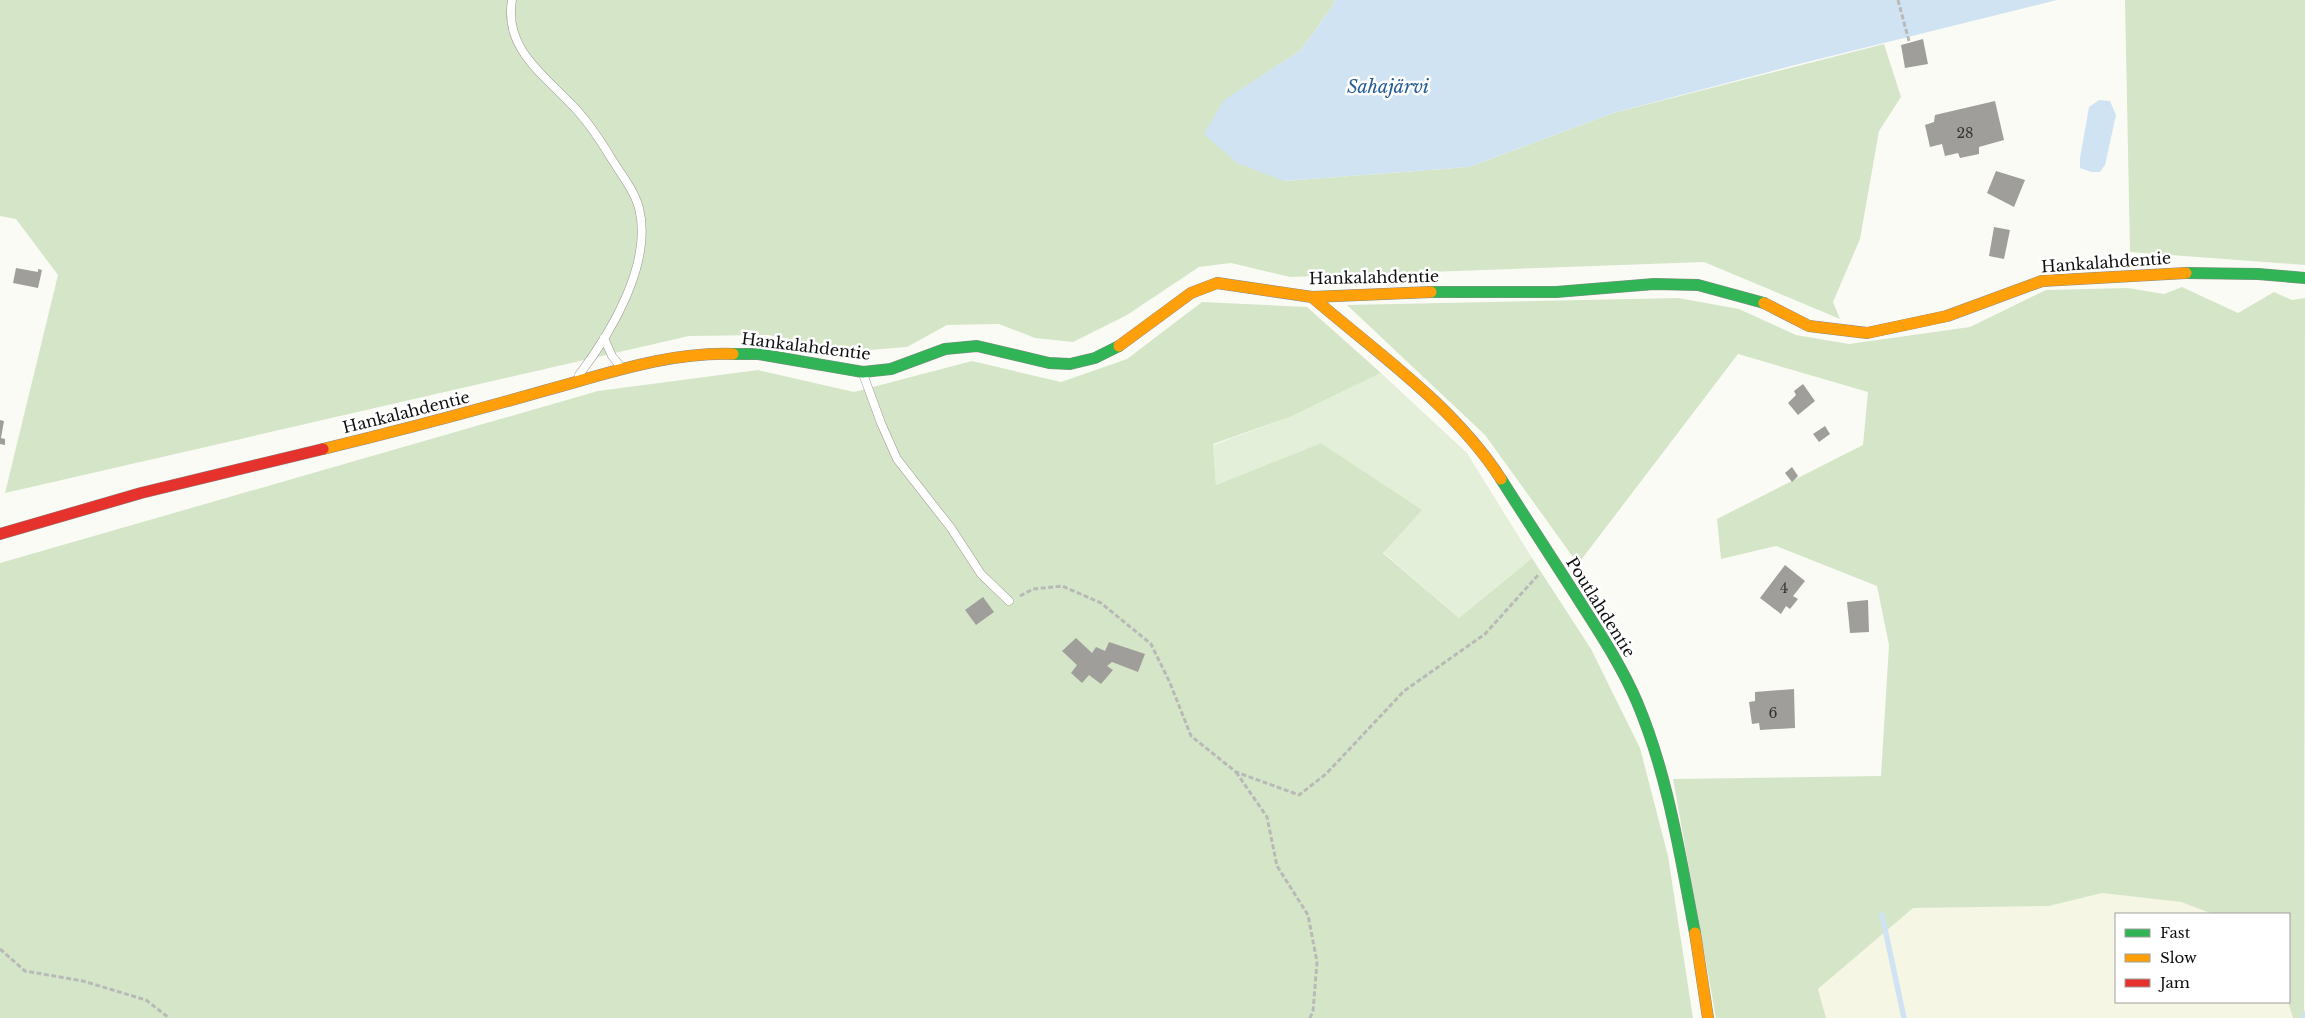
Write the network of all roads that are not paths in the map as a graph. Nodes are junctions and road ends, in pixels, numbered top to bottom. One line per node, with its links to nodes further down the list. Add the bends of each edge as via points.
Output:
1 (512, 0): 4 (lane, via 513,32 522,53 593,129 638,207 643,232 637,268 615,321)
2 (2305, 278): 3 (street, Hankalahdentie, via 2180,273 2042,281 1947,316 1867,333 1810,326 1761,302 1698,284 1556,292 1409,292)
3 (1312, 297): 6 (street, Hankalahdentie, via 1217,283 1192,293 1119,346 1095,358 1070,364 1049,363 977,346 945,349 891,369); 10 (street, Poutlahdentie, via 1462,429 1487,458 1619,665 1654,748 1676,832)
4 (604, 338): 5 (lane); 7 (lane)
5 (623, 370): 6 (street, Hankalahdentie, via 652,361 704,353 758,354); 7 (street, Hankalahdentie)
6 (863, 372): 9 (lane, via 897,459 951,528 981,574)
7 (572, 384): 8 (street, Hankalahdentie, via 395,432 141,493)
8 (0, 534)
9 (1009, 602)
10 (1708, 1018)

